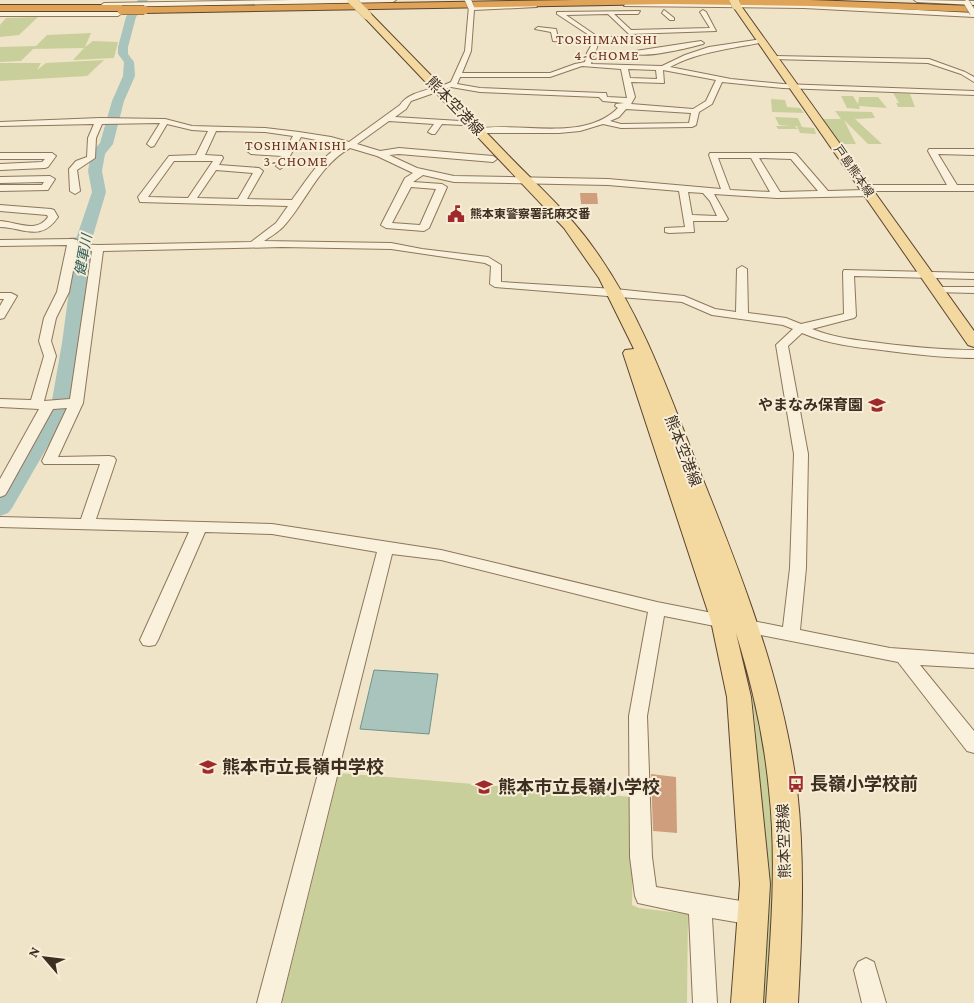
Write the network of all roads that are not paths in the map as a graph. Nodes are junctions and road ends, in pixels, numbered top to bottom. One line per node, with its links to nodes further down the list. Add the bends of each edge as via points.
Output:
1 (345, 0): 18 (main road, 熊本空港線)
2 (393, 0): 7 (street)
3 (468, 0): 14 (street, bridge)
4 (565, 0): 17 (highway)
5 (769, 0): 15 (highway)
6 (917, 0): 15 (street)
7 (321, 1): 8 (street)
8 (171, 2): 12 (street)
9 (974, 3): 15 (street)
10 (640, 4): 11 (street); 13 (street); 23 (street)
11 (737, 5): 15 (street); 21 (street); 35 (main road, 戸島熊本線)
12 (127, 6): 16 (highway); 17 (highway, bridge)
13 (554, 6): 14 (street); 22 (street)
14 (472, 8): 44 (street, via 468,52)
15 (969, 8): 17 (highway, via 659,1)
16 (0, 9)
17 (145, 9)
18 (359, 10): 49 (main road, 熊本空港線)
19 (609, 12): 22 (street); 23 (street); 27 (street)
20 (664, 12): 21 (street); 23 (street); 24 (street)
21 (703, 12): 31 (street, via 714,30)
22 (559, 13): 26 (street)
23 (644, 16): 30 (street)
24 (672, 19)
25 (611, 22): 27 (street)
26 (585, 26): 29 (street); 33 (street, via 595,36)
27 (619, 26): 30 (street, via 629,32)
28 (538, 28): 33 (street, via 554,30 555,40)
29 (602, 29)
30 (650, 31): 31 (street)
31 (686, 32): 34 (street)
32 (648, 39): 33 (street)
33 (595, 41): 41 (street)
34 (712, 41): 36 (street); 37 (street)
35 (762, 41): 36 (street); 40 (main road, 戸島熊本線)
36 (722, 45): 39 (street)
37 (670, 49): 38 (street); 39 (street)
38 (632, 52)
39 (689, 55): 43 (street)
40 (774, 58): 45 (street, via 929,61); 48 (main road, 戸島熊本線)
41 (587, 67): 42 (street); 44 (street, via 577,64 560,74 550,75)
42 (624, 67): 43 (street); 47 (street)
43 (661, 68): 46 (street); 47 (street, via 661,81)
44 (459, 75): 49 (street)
45 (972, 77)
46 (720, 79): 48 (street); 55 (street, via 709,102)
47 (627, 80): 53 (street, via 631,97)
48 (796, 87): 51 (street); 88 (main road, 戸島熊本線)
49 (441, 89): 50 (street); 56 (street, via 416,94); 61 (main road, 熊本空港線); 64 (main road, 熊本空港線)
50 (522, 92): 52 (street); 53 (street, via 603,95 603,99)
51 (974, 93)
52 (518, 101)
53 (628, 103): 54 (street); 55 (street); 60 (street, via 618,114)
54 (597, 105)
55 (695, 111): 60 (street, via 694,124 690,126 620,126)
56 (387, 119): 59 (street); 68 (street)
57 (100, 120): 58 (street); 62 (street); 89 (street, via 94,128 91,158 74,169)
58 (165, 121): 63 (street); 67 (street)
59 (440, 122): 61 (street); 65 (street)
60 (603, 122): 64 (street, via 564,129)
61 (460, 123): 76 (main road, 熊本空港線)
62 (0, 124)
63 (213, 130): 66 (street); 75 (street)
64 (479, 131): 82 (main road, 熊本空港線)
65 (432, 132)
66 (299, 134): 68 (street); 71 (street)
67 (151, 144)
68 (351, 144): 72 (street); 96 (street, via 338,151 312,179)
69 (251, 151): 71 (street)
70 (974, 152): 84 (street, via 932,151)
71 (288, 154): 77 (street)
72 (380, 154): 76 (street, via 399,151); 80 (street)
73 (0, 156): 78 (street, via 52,156 45,165)
74 (753, 156): 91 (street, via 712,155); 92 (street, via 793,156); 93 (street)
75 (199, 158): 79 (street, via 218,158); 94 (street, via 172,158 143,197 143,200)
76 (493, 159): 82 (main road, 熊本空港線)
77 (280, 166)
78 (0, 167)
79 (213, 167): 94 (street); 95 (street, via 259,171)
80 (420, 172): 82 (street, via 454,179); 83 (street, via 410,178)
81 (0, 180): 85 (street, via 50,179 45,188)
82 (520, 180): 87 (street, via 608,182); 112 (main road, 熊本空港線)
83 (408, 184): 100 (street, via 386,225); 100 (street, via 442,187 424,228)
84 (953, 187): 86 (street); 88 (street)
85 (0, 188)
86 (974, 188)
87 (683, 189): 90 (street); 98 (street)
88 (868, 190): 92 (street); 108 (main road, 戸島熊本線)
89 (75, 191)
90 (706, 191): 91 (street); 98 (street, via 723,219)
91 (727, 192): 93 (street)
92 (825, 194): 93 (street)
93 (777, 195)
94 (191, 201): 95 (street)
95 (241, 202): 96 (street)
96 (296, 203): 103 (street, via 278,225)
97 (0, 208): 99 (street, via 51,212 53,217 40,229)
98 (688, 218): 101 (street, via 690,230)
99 (0, 224)
100 (398, 226): 104 (street)
101 (669, 230)
102 (0, 243): 105 (street, via 73,242)
103 (252, 246): 104 (street); 106 (street)
104 (391, 246): 112 (street, via 488,260 496,265 495,284 502,286)
105 (72, 248): 106 (street); 121 (street, via 63,292 50,318 45,341 50,356)
106 (98, 248): 120 (street)
107 (742, 268): 115 (street)
108 (927, 275): 109 (street); 110 (main road, 戸島熊本線); 116 (street, via 848,272 850,316)
109 (974, 276)
110 (938, 290): 111 (street); 117 (main road, 戸島熊本線)
111 (974, 290)
112 (609, 292): 115 (street, via 684,299 705,310); 128 (main road, 熊本空港線); 128 (main road, 熊本空港線, via 639,337 658,383)
113 (0, 296): 114 (street, via 11,296)
114 (0, 316)
115 (742, 316): 116 (street, via 786,322)
116 (800, 328): 118 (street, via 844,342 941,354); 129 (street, via 782,345 801,454 798,568)
117 (974, 342)
118 (974, 354)
119 (0, 403): 121 (street)
120 (76, 404): 121 (street); 124 (street, via 50,461 109,460)
121 (42, 405): 122 (street)
122 (0, 492)
123 (0, 522): 124 (street)
124 (87, 523): 125 (street)
125 (199, 528): 126 (street, via 272,529); 130 (street)
126 (386, 548): 127 (street, via 441,555); 137 (street)
127 (657, 608): 128 (street); 134 (street, via 638,716 641,856 646,896)
128 (734, 624): 129 (street); 135 (main road, 熊本空港線, via 755,884); 140 (main road, 熊本空港線, via 768,704 779,762 786,830)
129 (792, 635): 131 (street)
130 (149, 640)
131 (902, 656): 132 (street); 133 (street)
132 (974, 661)
133 (974, 745)
134 (700, 905): 135 (street); 138 (street)
135 (753, 914): 139 (main road, 熊本空港線)
136 (866, 970): 141 (street)
137 (269, 1003)
138 (705, 1003)
139 (747, 1003)
140 (782, 1003)
141 (874, 1003)

